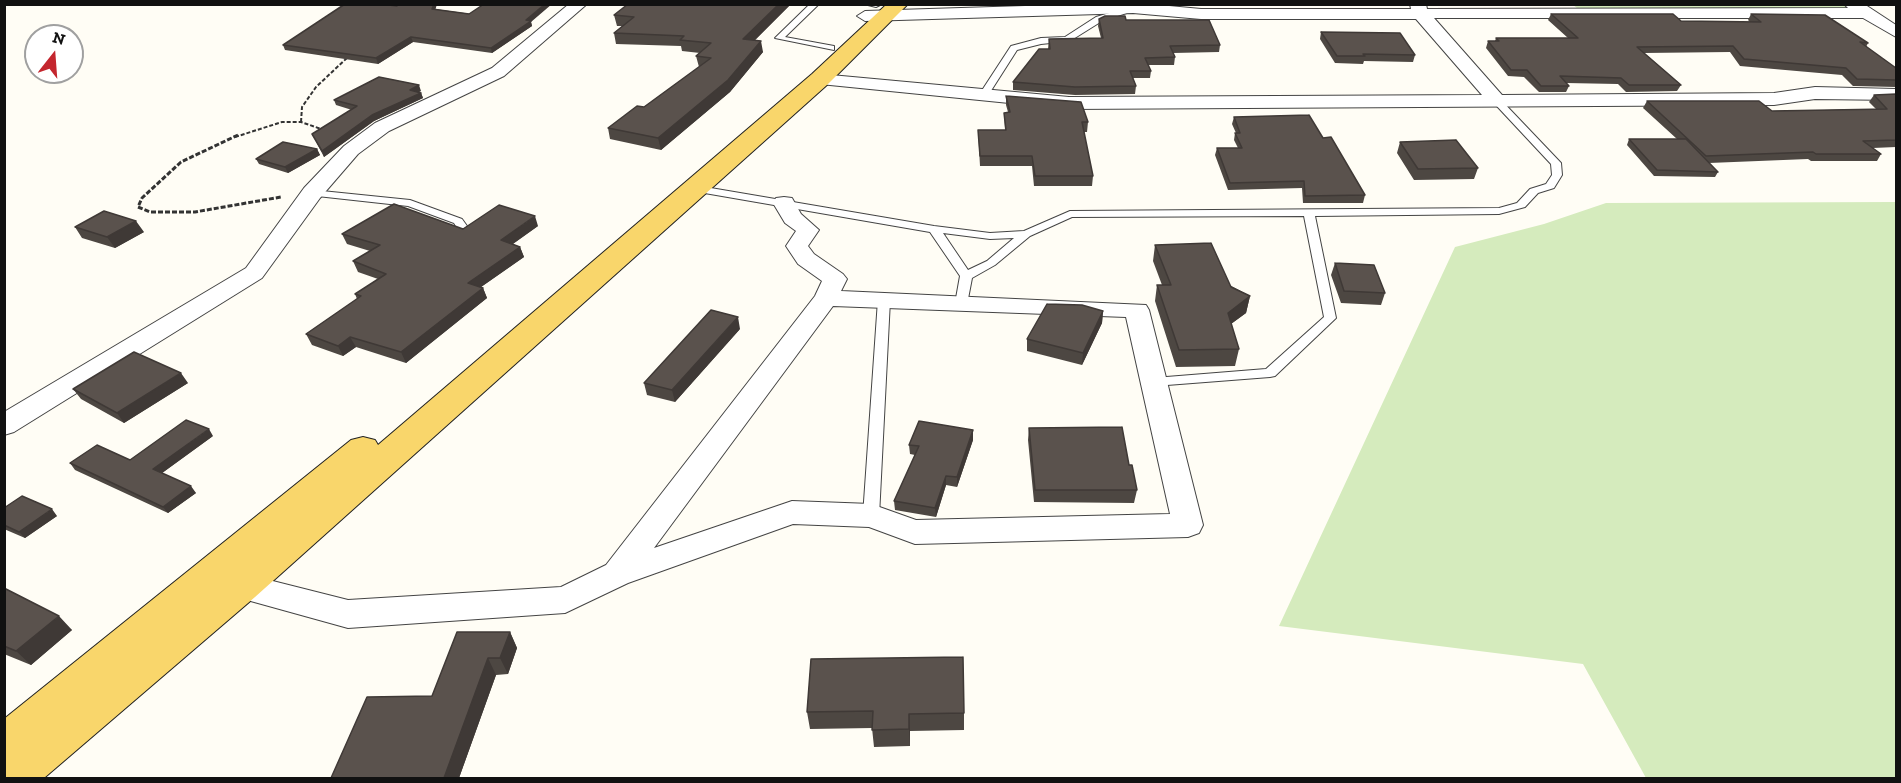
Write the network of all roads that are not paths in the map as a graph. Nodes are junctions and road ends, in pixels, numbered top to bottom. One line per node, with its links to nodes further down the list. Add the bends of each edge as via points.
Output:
1 (579, 4): 15 (street, via 498,72 382,127 351,150)
2 (815, 4): 9 (lane, via 779,38)
3 (1137, 6): 4 (street); 5 (street, via 1200,14); 11 (lane, via 1099,19 1067,39 1014,48)
4 (879, 8): 9 (main road); 10 (main road)
5 (1419, 9): 6 (street); 13 (street)
6 (1491, 9): 7 (street)
7 (1859, 9): 8 (street)
8 (1896, 32)
9 (831, 48): 30 (main road, via 373,441)
10 (820, 80): 11 (street); 14 (main road)
11 (984, 95): 13 (street, via 1069,103)
12 (1896, 95): 13 (street, via 1815,93 1774,99)
13 (1497, 101): 17 (lane, via 1556,163 1557,175 1550,186 1534,191 1521,205 1499,212)
14 (693, 188): 16 (lane); 29 (main road)
15 (312, 193): 18 (lane, via 410,203 458,221); 26 (street, via 254,273)
16 (784, 203): 19 (lane); 22 (street, via 793,218 808,230 797,246 806,259 835,279)
17 (1309, 213): 20 (lane, via 1070,214); 25 (lane, via 1330,318 1270,373)
18 (460, 226)
19 (934, 229): 20 (lane, via 990,236); 21 (lane)
20 (1026, 234): 21 (lane, via 991,263)
21 (966, 276): 24 (lane)
22 (826, 298): 23 (street); 28 (street)
23 (884, 300): 24 (street); 27 (lane)
24 (961, 304): 25 (street, via 1137,310)
25 (1154, 382): 27 (street, via 1188,525 915,532)
26 (4, 425)
27 (871, 516): 28 (street, via 792,512)
28 (617, 574): 29 (street, via 565,600 348,614)
29 (241, 586): 31 (main road)
30 (4, 747)
31 (10, 778)

